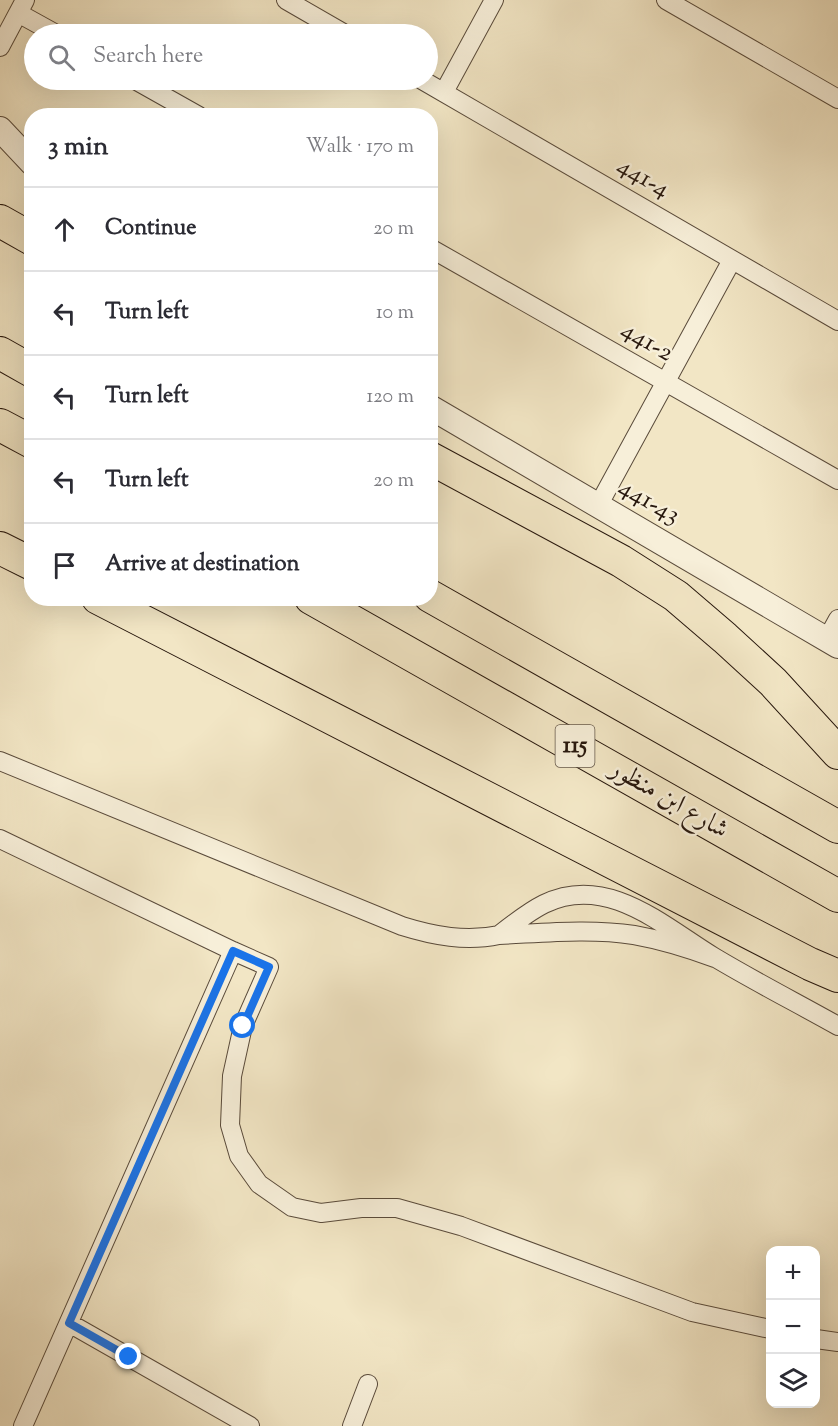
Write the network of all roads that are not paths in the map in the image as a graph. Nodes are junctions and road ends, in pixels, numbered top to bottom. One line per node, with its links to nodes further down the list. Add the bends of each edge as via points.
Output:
1 (286, 0): 6 (street)
2 (494, 0): 10 (street)
3 (666, 0): 11 (street)
4 (22, 6): 5 (street); 7 (street)
5 (44, 24)
6 (328, 24)
7 (0, 47)
8 (438, 89): 10 (street, 441-4)
9 (153, 90): 12 (street)
10 (444, 92): 18 (street, 441-4)
11 (838, 99)
12 (185, 108)
13 (0, 129): 14 (street)
14 (24, 154)
15 (0, 221): 16 (highway)
16 (24, 234)
17 (438, 253): 22 (street, 441-2)
18 (732, 260): 19 (street, 441-4); 22 (street)
19 (838, 321)
20 (0, 353): 21 (highway)
21 (24, 366)
22 (666, 382): 27 (street, 441-2); 28 (street)
23 (438, 412): 28 (street, 441-43)
24 (0, 425): 25 (highway)
25 (24, 438)
26 (438, 462): 35 (highway, via 621,561 676,596 773,682)
27 (838, 480)
28 (598, 506): 34 (street, 441-43)
29 (0, 548): 30 (highway)
30 (24, 560)
31 (438, 601): 37 (highway, 115)
32 (114, 606): 43 (highway)
33 (325, 606): 39 (highway, شارع ابن منظور / 115)
34 (834, 635)
35 (838, 753)
36 (0, 761): 40 (street, via 422,933 443,937)
37 (838, 827)
38 (0, 839): 41 (street)
39 (838, 896)
40 (499, 935): 42 (street, via 633,935); 42 (street, via 545,903 599,895 639,909)
41 (233, 951): 45 (street); 46 (street, via 269,967 243,1026 231,1076 230,1125 239,1156 259,1184 292,1208 321,1213 397,1208 461,1226 692,1312)
42 (715, 958): 44 (street)
43 (838, 976)
44 (838, 1026)
45 (69, 1323): 50 (street); 51 (street)
46 (766, 1328)
47 (820, 1340): 48 (street)
48 (838, 1342)
49 (368, 1384): 52 (street)
50 (23, 1426)
51 (250, 1426)
52 (352, 1426)

